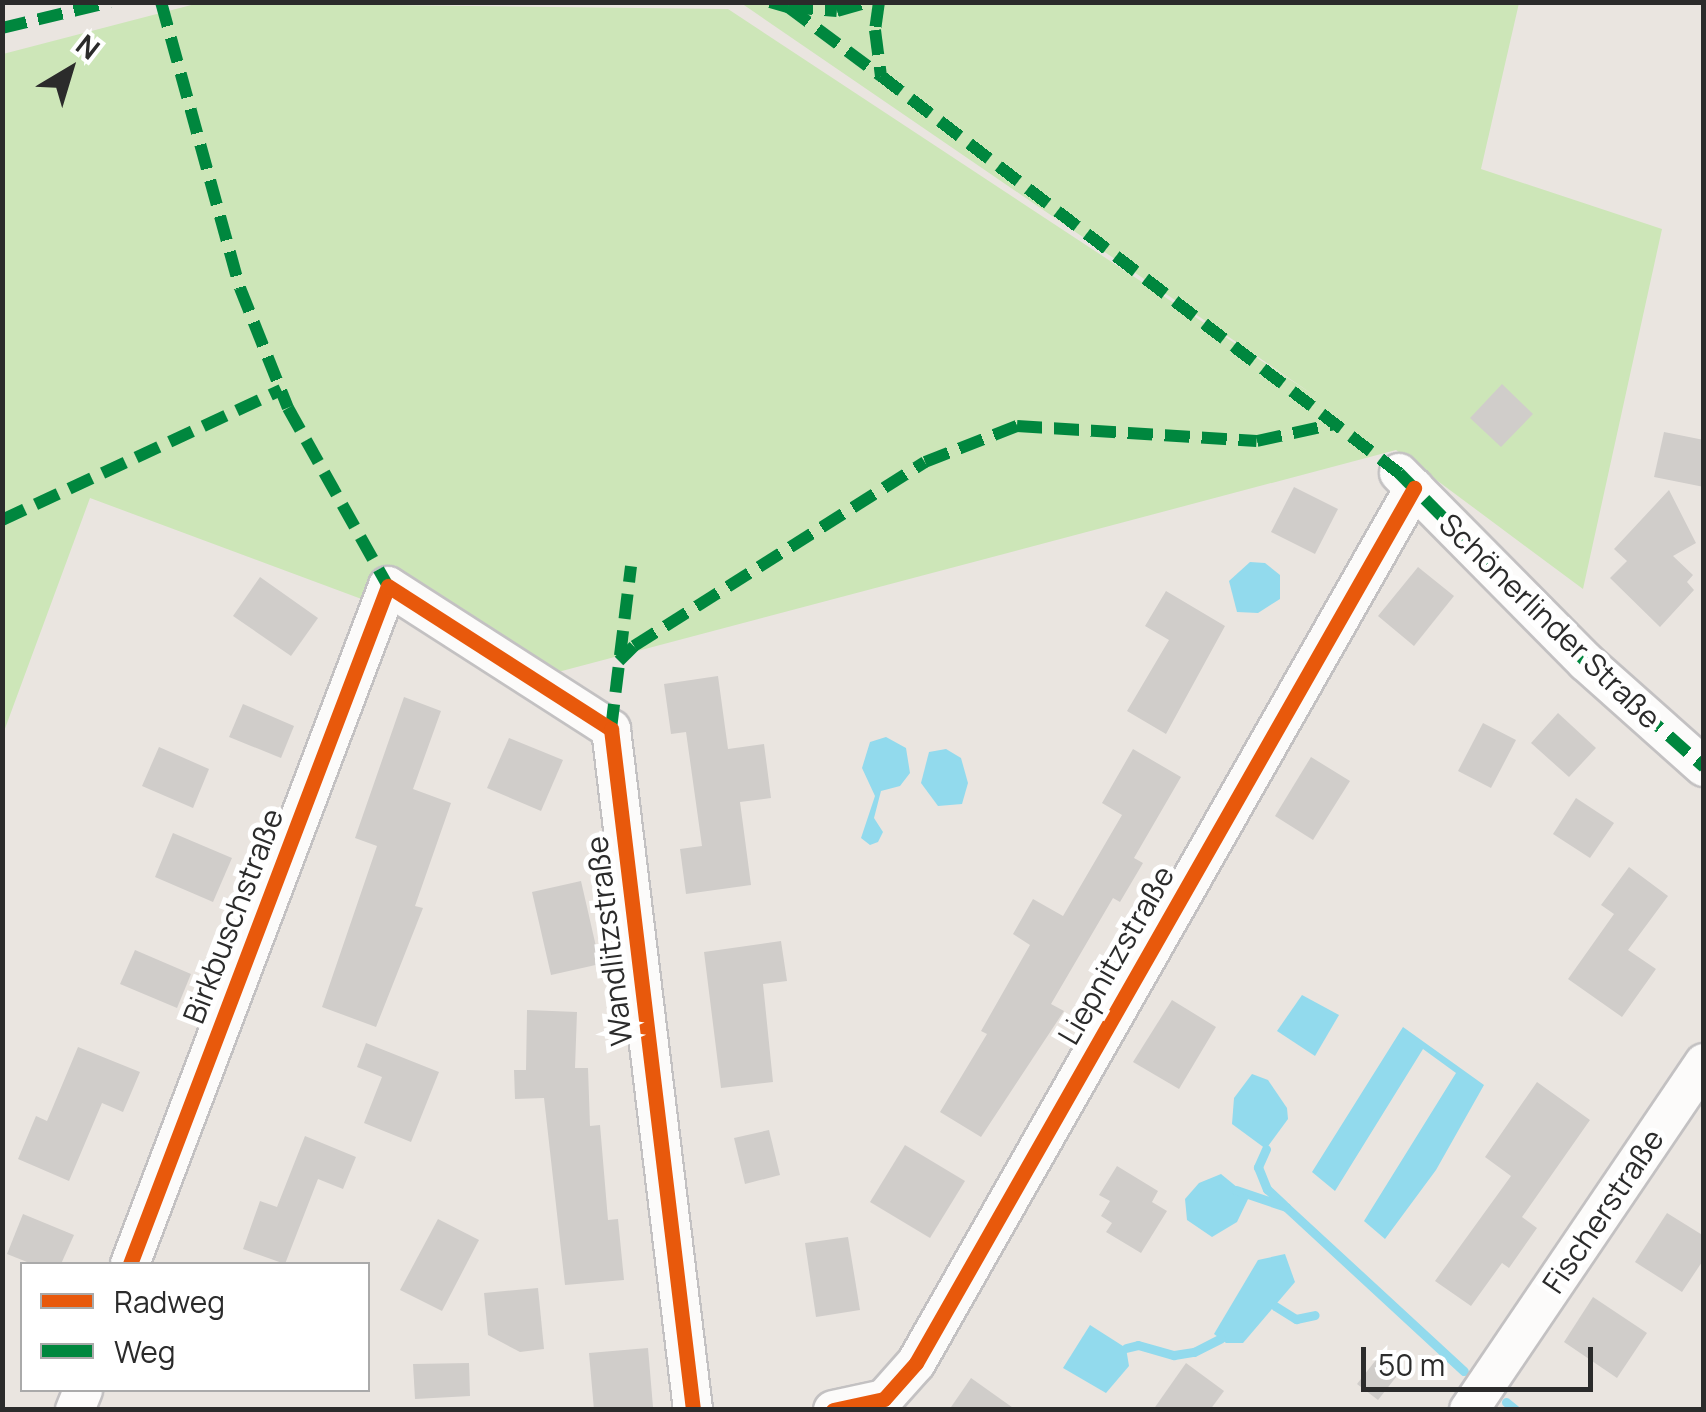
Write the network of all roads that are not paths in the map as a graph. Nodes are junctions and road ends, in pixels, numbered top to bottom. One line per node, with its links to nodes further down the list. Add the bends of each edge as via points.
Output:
1 (1406, 480): 3 (street, Schönerlinder Straße, via 1586,662); 7 (street, Liepnitzstraße, via 916,1363 884,1399)
2 (388, 586): 5 (street, Birkbuschstraße); 6 (street, Wandlitzstraße, via 611,729)
3 (1704, 766)
4 (1704, 1063): 8 (street, Fischerstraße)
5 (131, 1262)
6 (693, 1410)
7 (832, 1410)
8 (1469, 1410)

